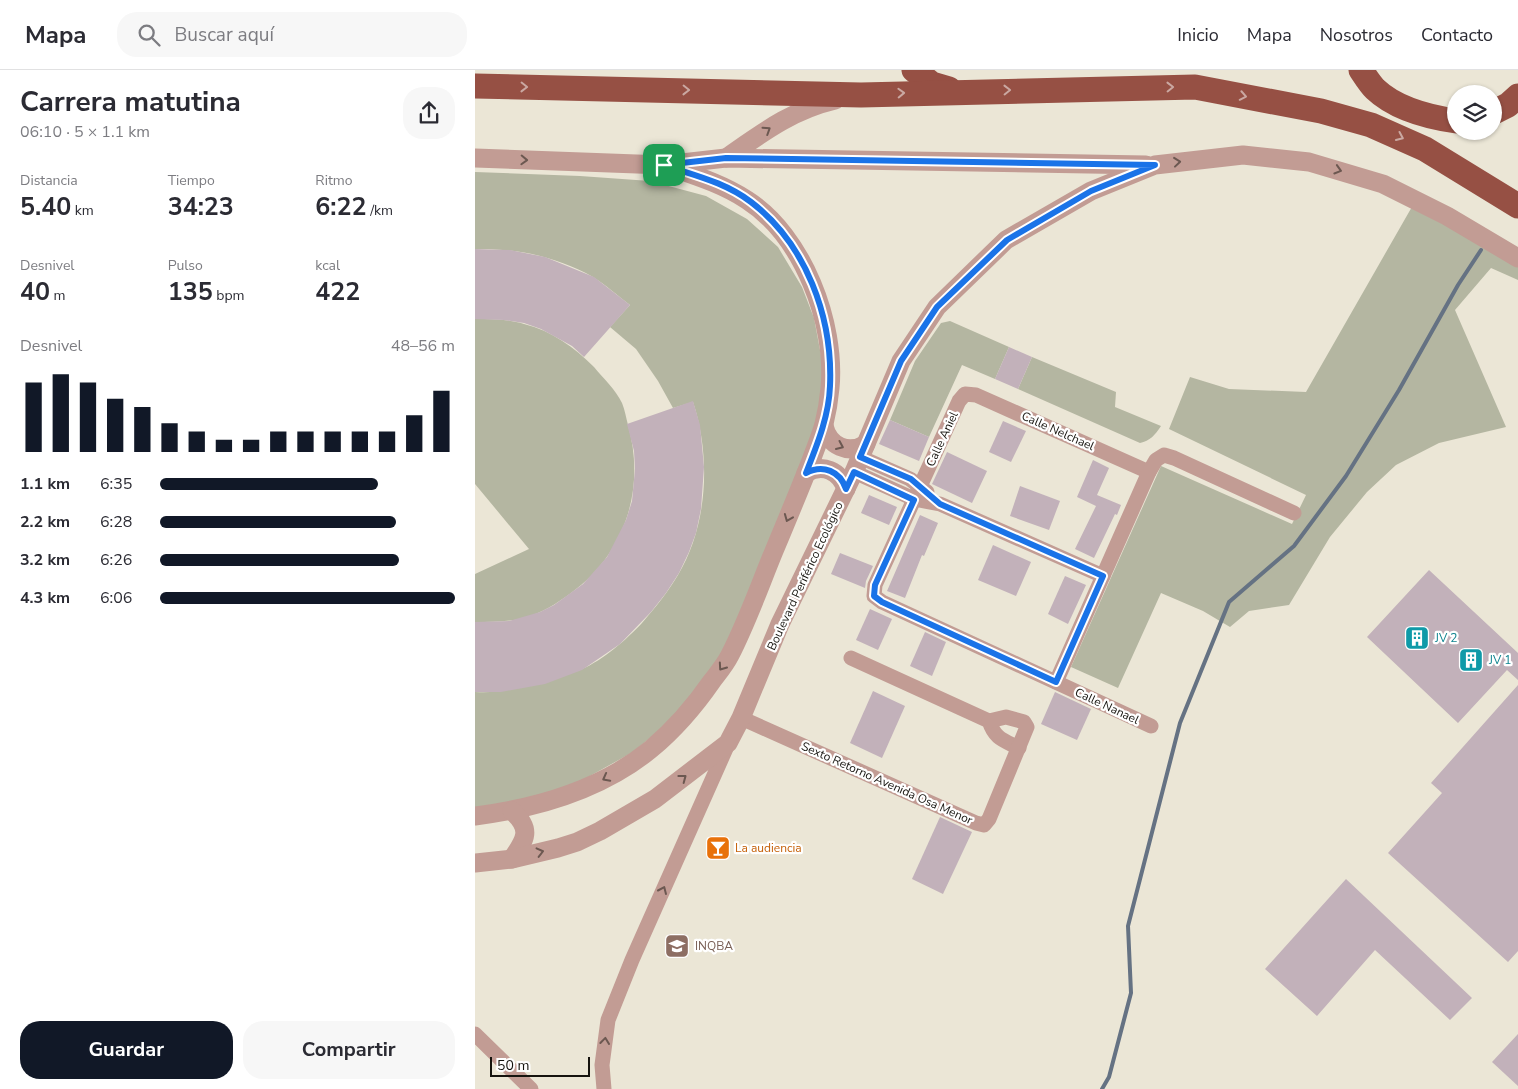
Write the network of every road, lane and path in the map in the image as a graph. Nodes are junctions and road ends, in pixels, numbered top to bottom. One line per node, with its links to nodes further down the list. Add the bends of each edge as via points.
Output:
1 (914, 70): 4 (highway, via 932,84)
2 (1361, 70): 8 (highway, via 1375,89 1396,104)
3 (475, 86): 5 (highway, one-way to 5)
4 (959, 91): 5 (highway, one-way to 4); 13 (highway, one-way to 13, via 1195,87 1321,111 1371,126 1425,148)
5 (861, 94): 10 (street, one-way to 5, via 785,118 816,104)
6 (1518, 96): 7 (highway)
7 (1502, 108)
8 (1447, 119)
9 (475, 158): 11 (street, one-way to 11)
10 (726, 158): 11 (street); 12 (street)
11 (664, 165): 16 (street, via 721,184 750,201 775,224 797,252 822,312 829,346 831,387)
12 (1155, 165): 14 (street, Boulevard Periférico Ecológico, one-way to 14, via 1243,155 1309,162 1383,184 1447,216); 17 (street, Boulevard Periférico Ecológico, via 1091,191 1007,240 937,307 901,361)
13 (1518, 206)
14 (1518, 258)
15 (965, 394): 18 (street, Calle Nelchael); 21 (street, Calle Aniel)
16 (824, 426): 17 (street, one-way to 17, via 829,439 841,448 854,449); 19 (street)
17 (860, 458): 20 (street, Boulevard Periférico Ecológico); 21 (street)
18 (1149, 472): 22 (street, via 1156,460 1164,455); 23 (street)
19 (806, 473): 20 (street, via 818,468 831,470 841,478); 32 (street, one-way to 32, via 729,657 697,703 674,729 620,771 583,790)
20 (846, 489): 27 (street, Boulevard Periférico Ecológico, via 780,624)
21 (917, 493): 23 (street); 24 (street, Calle Aniel, via 875,585)
22 (1294, 513)
23 (1103, 576): 26 (street)
24 (874, 596): 26 (street, Calle Nanael)
25 (851, 658): 28 (street, Sexto Retorno Avenida Osa Menor)
26 (1056, 682): 29 (street, Calle Nanael)
27 (741, 718): 30 (street, Boulevard Periférico Ecológico); 31 (street, Sexto Retorno Avenida Osa Menor, via 983,825 989,819)
28 (989, 721): 31 (street, Sexto Retorno Avenida Osa Menor, via 999,738); 31 (street, Sexto Retorno Avenida Osa Menor, via 1006,717 1024,722 1027,727)
29 (1151, 726)
30 (728, 743): 34 (street, Boulevard Periférico Ecológico, one-way to 30, via 577,842 600,831 655,799); 38 (street, one-way to 30, via 602,1065 608,1020)
31 (1019, 748)
32 (512, 811): 33 (street); 34 (street, via 523,821 525,828 521,846)
33 (475, 816)
34 (512, 859): 35 (street, Boulevard Periférico Ecológico)
35 (475, 863)
36 (475, 1034): 37 (street)
37 (531, 1089)
38 (603, 1089)

